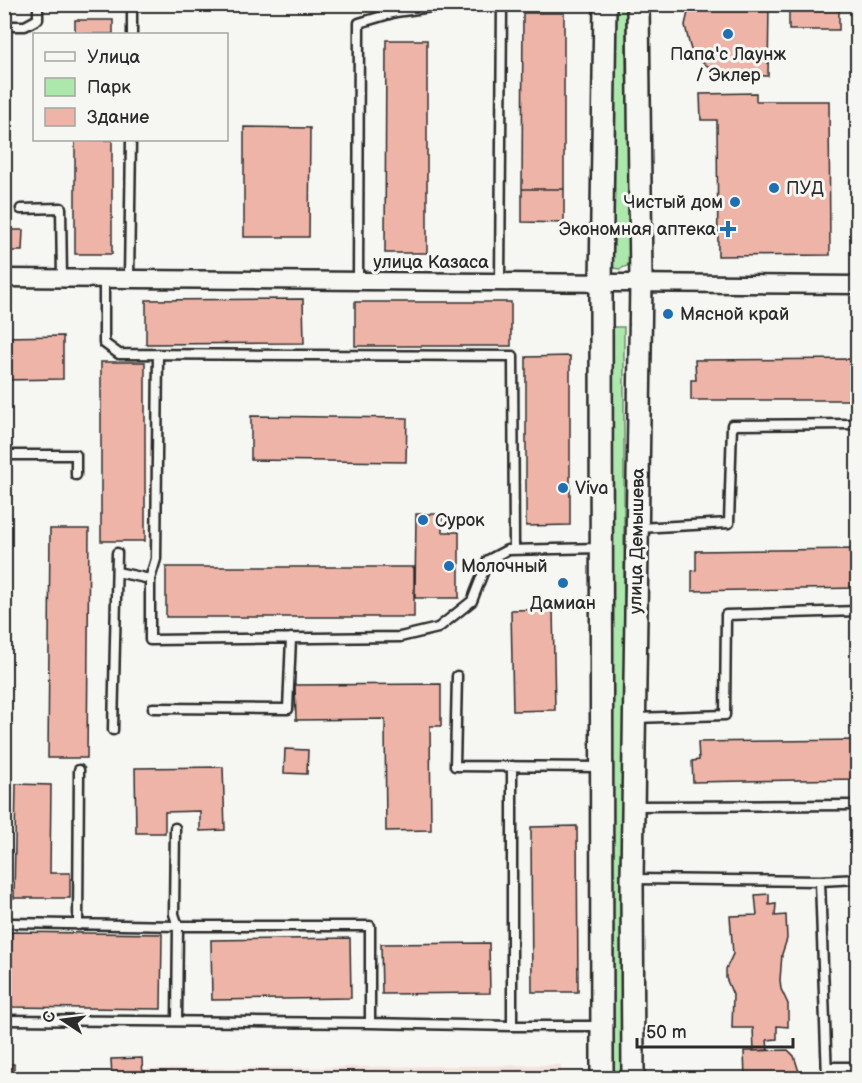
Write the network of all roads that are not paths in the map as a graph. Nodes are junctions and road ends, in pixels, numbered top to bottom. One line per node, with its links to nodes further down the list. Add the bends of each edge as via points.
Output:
1 (38, 4): 7 (lane, via 38,19 25,26)
2 (132, 4): 8 (lane)
3 (453, 4): 15 (lane, via 396,12 359,23)
4 (502, 4): 16 (lane)
5 (605, 4): 18 (street, улица Демышева)
6 (638, 4): 17 (street, улица Демышева)
7 (4, 26)
8 (132, 33)
9 (131, 141): 14 (lane)
10 (21, 209): 12 (lane, via 61,208)
11 (4, 278): 12 (street, улица Казаса)
12 (62, 279): 13 (street, улица Казаса)
13 (104, 279): 14 (street, улица Казаса); 20 (lane, via 104,343 118,354)
14 (129, 279): 15 (street, улица Казаса)
15 (358, 281): 16 (street, улица Казаса)
16 (500, 282): 18 (street, улица Казаса)
17 (641, 283): 18 (street, улица Казаса); 19 (street, улица Казаса); 24 (street, улица Демышева)
18 (601, 284): 25 (street, улица Демышева)
19 (858, 285)
20 (158, 354): 26 (lane, via 513,356); 29 (lane, via 156,559)
21 (858, 424): 24 (lane, via 732,425 729,523)
22 (4, 460): 23 (lane, via 11,455 76,455)
23 (76, 475)
24 (637, 528): 34 (street, улица Демышева)
25 (601, 548): 26 (lane); 37 (street, улица Демышева)
26 (514, 549): 31 (lane, via 488,560 472,601 438,628 400,637)
27 (117, 553): 28 (lane)
28 (117, 572): 29 (lane); 35 (lane)
29 (150, 579): 31 (lane, via 150,640)
30 (858, 611): 34 (lane, via 726,615 725,715)
31 (291, 638): 33 (lane, via 288,709)
32 (457, 676): 36 (lane, via 455,766)
33 (153, 708)
34 (635, 718): 40 (street, улица Демышева)
35 (113, 730)
36 (512, 766): 37 (lane); 51 (lane)
37 (602, 767): 52 (street, улица Демышева)
38 (80, 770): 46 (lane)
39 (858, 805): 40 (lane)
40 (634, 806): 42 (street, улица Демышева)
41 (175, 828): 47 (lane, via 174,914)
42 (632, 879): 44 (lane); 56 (street, улица Демышева)
43 (858, 879): 44 (lane)
44 (820, 880): 53 (lane)
45 (12, 923): 46 (lane)
46 (78, 924): 47 (lane)
47 (178, 926): 49 (lane); 50 (lane, via 370,926)
48 (4, 1020): 49 (lane)
49 (177, 1021): 50 (lane)
50 (370, 1023): 51 (lane)
51 (512, 1026): 52 (lane)
52 (602, 1026): 55 (street, улица Демышева)
53 (827, 1067): 54 (lane); 57 (lane)
54 (858, 1067)
55 (602, 1078)
56 (633, 1078)
57 (827, 1078)

